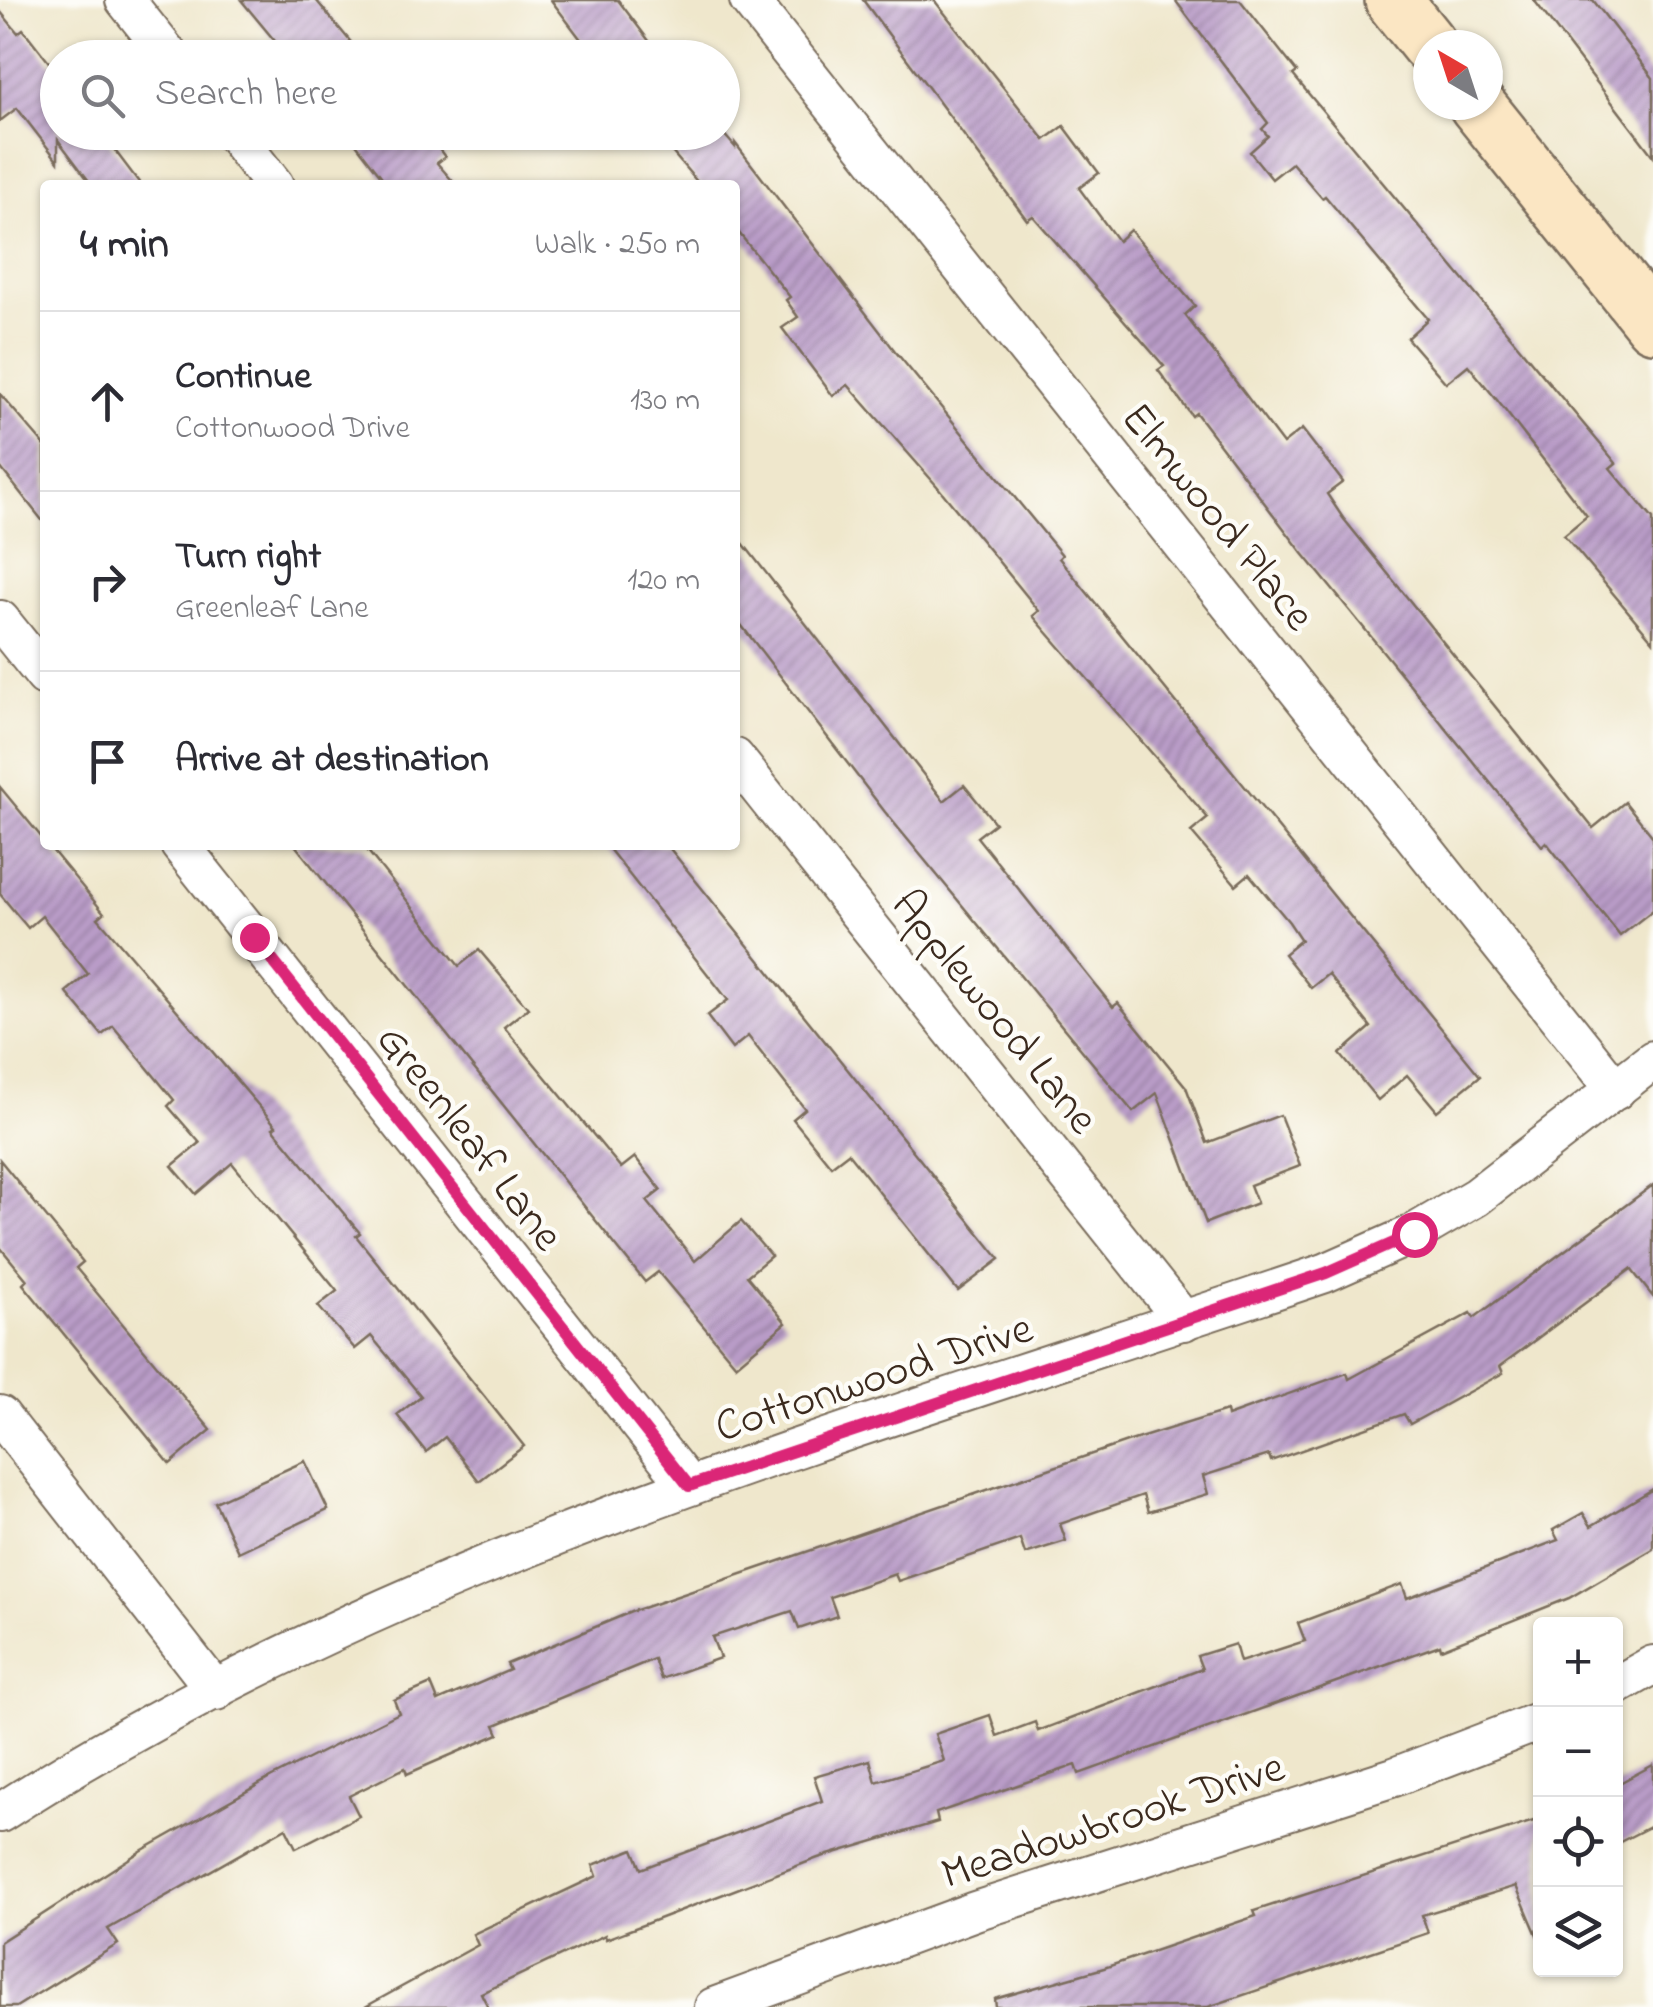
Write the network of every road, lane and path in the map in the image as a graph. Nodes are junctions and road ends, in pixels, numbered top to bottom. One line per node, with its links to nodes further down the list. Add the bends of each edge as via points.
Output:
1 (125, 0): 5 (street)
2 (749, 0): 15 (street, Elmwood Place)
3 (1393, 0): 4 (street)
4 (1417, 30)
5 (157, 40)
6 (1489, 120): 9 (street)
7 (246, 150): 8 (street)
8 (270, 180)
9 (1653, 324)
10 (0, 620): 11 (street)
11 (40, 670)
12 (740, 764): 16 (street, Applewood Lane)
13 (184, 850): 18 (street, Greenleaf Lane)
14 (1653, 1060): 15 (street, Cottonwood Drive)
15 (1616, 1090): 16 (street, Cottonwood Drive, via 1532,1158 1414,1234 1326,1273)
16 (1184, 1321): 18 (street, Cottonwood Drive)
17 (0, 1415): 21 (street)
18 (689, 1486): 21 (street, Cottonwood Drive, via 462,1576)
19 (1653, 1666): 20 (street)
20 (1623, 1682)
21 (216, 1691): 23 (street, Cottonwood Drive)
22 (1533, 1724): 24 (street, Meadowbrook Drive, via 1394,1777 975,1910)
23 (0, 1812)
24 (714, 2007)

